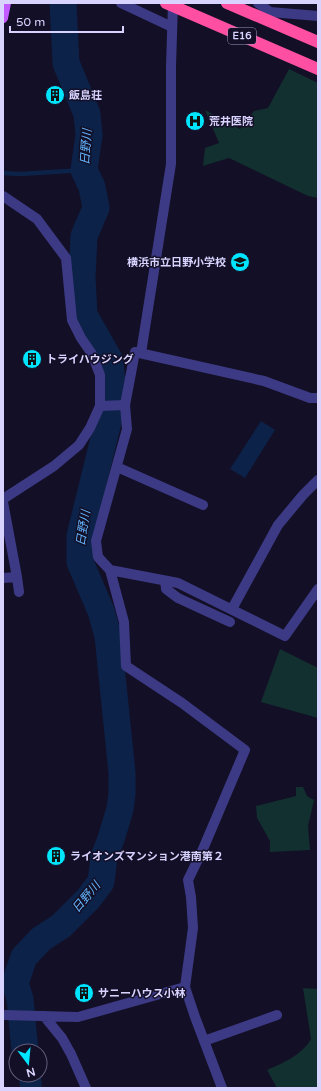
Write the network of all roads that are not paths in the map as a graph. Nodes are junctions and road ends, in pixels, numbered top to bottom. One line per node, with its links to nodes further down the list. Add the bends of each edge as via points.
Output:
1 (6, 3): 8 (main road)
2 (121, 3): 9 (street)
3 (166, 3): 11 (highway, E16)
4 (173, 3): 9 (street)
5 (227, 3): 10 (highway, E16)
6 (258, 3): 7 (street, via 270,12)
7 (318, 16)
8 (3, 18)
9 (172, 27): 13 (street, via 171,164)
10 (318, 42)
11 (318, 69)
12 (3, 196): 16 (street, via 37,219 66,258 72,320 92,354 100,375)
13 (142, 353): 14 (street, via 264,381 310,398); 15 (street, via 136,352)
14 (318, 398)
15 (126, 404): 16 (street); 17 (street, via 127,429)
16 (100, 406): 19 (street, via 79,445 54,466)
17 (117, 467): 20 (street); 21 (street, via 96,541 98,557)
18 (318, 480): 27 (street, via 278,525)
19 (3, 500): 22 (street)
20 (203, 505)
21 (110, 570): 24 (street); 29 (street, via 124,622 126,666 182,703 245,750 188,880 193,928)
22 (17, 577): 23 (street); 26 (street)
23 (3, 578)
24 (165, 581): 27 (street, via 178,583); 28 (street, via 166,589 178,598)
25 (318, 589): 27 (street, via 285,636)
26 (20, 592)
27 (232, 609)
28 (230, 622)
29 (185, 987): 32 (street, via 78,1017); 33 (street)
30 (3, 1015): 32 (street)
31 (277, 1015): 33 (street)
32 (44, 1016): 34 (street, via 62,1038)
33 (204, 1042): 35 (street)
34 (86, 1088)
35 (222, 1088)

